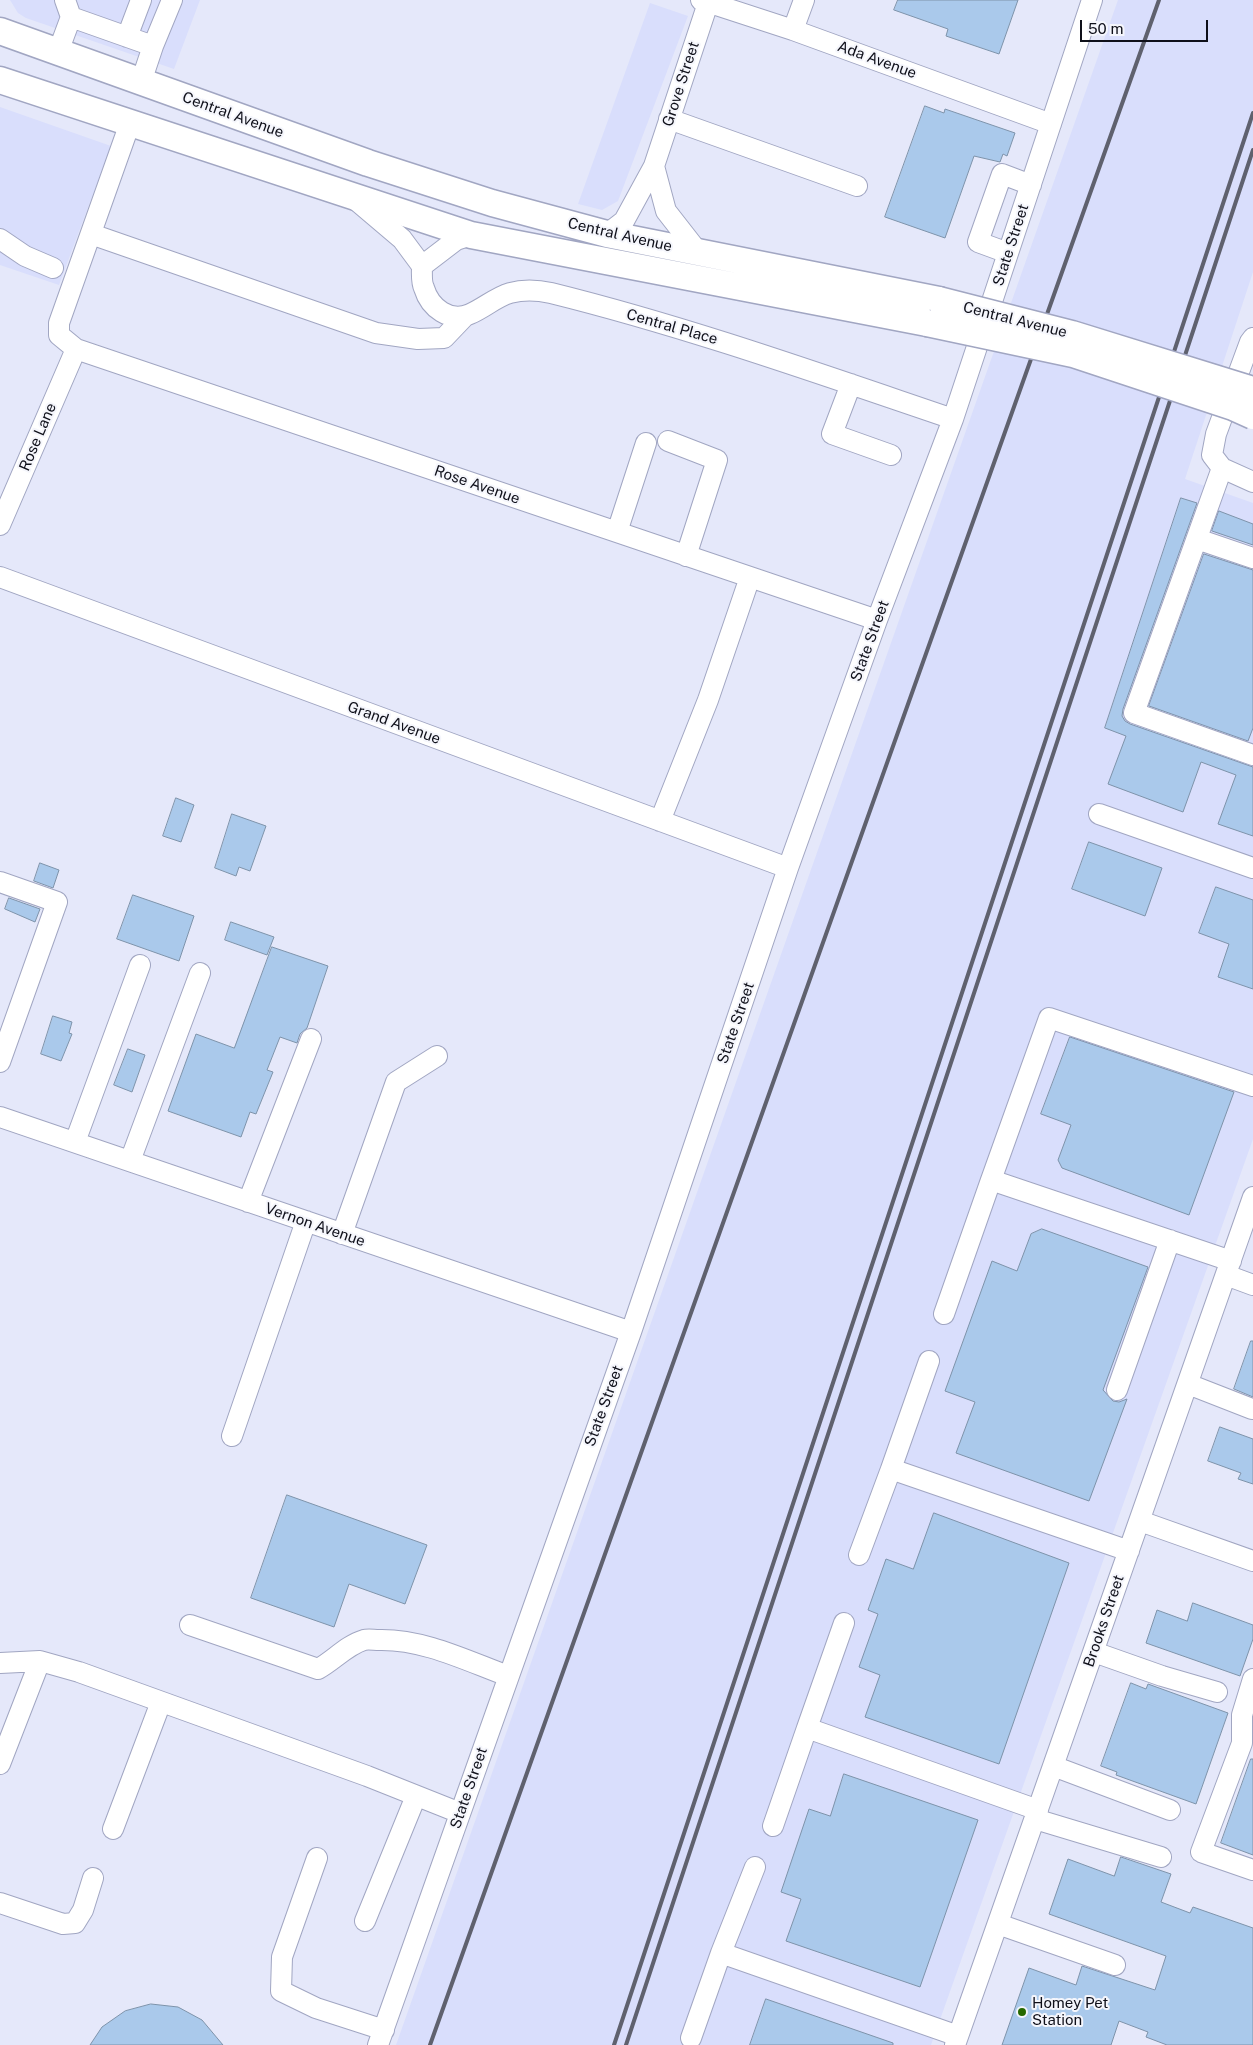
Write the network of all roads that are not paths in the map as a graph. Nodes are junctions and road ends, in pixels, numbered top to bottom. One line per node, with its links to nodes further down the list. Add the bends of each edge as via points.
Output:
1 (142, 0): 9 (street)
2 (172, 0): 10 (street)
3 (804, 0): 7 (street)
4 (1092, 0): 16 (street, State Street)
5 (704, 1): 7 (street, Ada Avenue); 14 (street, Grove Street)
6 (68, 8): 9 (street); 11 (street)
7 (793, 30): 16 (street, Ada Avenue)
8 (0, 31): 11 (main road, Central Avenue)
9 (127, 37): 10 (street)
10 (153, 46): 13 (street)
11 (58, 52): 13 (main road, Central Avenue)
12 (0, 80): 15 (main road, Central Avenue)
13 (142, 82): 22 (main road, Central Avenue, via 368,163 492,203)
14 (670, 119): 17 (street, Grove Street); 19 (street)
15 (130, 123): 20 (main road, Central Avenue); 21 (street)
16 (1052, 124): 18 (street, State Street)
17 (654, 166): 22 (street, Grove Street, via 624,221); 25 (street, via 666,211)
18 (1031, 185): 26 (street, State Street); 26 (street, via 1002,174 978,242)
19 (857, 186)
20 (353, 197): 23 (main road, Central Avenue); 27 (street, via 402,239)
21 (90, 234): 29 (street, Central Place, via 376,333 418,339 444,338); 31 (street, via 59,323 59,335)
22 (607, 234): 25 (main road, Central Avenue)
23 (471, 235): 27 (street, via 456,240); 34 (main road, Central Avenue, bridge, via 1073,354)
24 (0, 239): 28 (street, via 25,256)
25 (698, 252): 33 (main road, Central Avenue, bridge, via 939,300 1072,334)
26 (1008, 253): 35 (street, State Street)
27 (422, 266): 29 (street, via 423,287 430,302 453,318)
28 (53, 268)
29 (465, 316): 32 (street, Central Place, via 521,290 549,293 716,338)
30 (1253, 338): 39 (street, via 1216,434 1212,455)
31 (76, 349): 41 (street, Rose Lane); 42 (street, Rose Avenue)
32 (851, 384): 35 (street, Central Place); 38 (street, via 832,434)
33 (1253, 390)
34 (1253, 416)
35 (953, 419): 48 (street, State Street)
36 (668, 441): 44 (street, via 717,460)
37 (646, 443): 42 (street)
38 (891, 455)
39 (1222, 468): 40 (street); 43 (street)
40 (1253, 482)
41 (0, 525)
42 (617, 532): 44 (street, Rose Avenue)
43 (1197, 539): 45 (street); 49 (street, via 1134,713)
44 (686, 556): 47 (street, Rose Avenue)
45 (1253, 558)
46 (0, 577): 51 (street, Grand Avenue)
47 (750, 577): 48 (street, Rose Avenue); 51 (street, via 708,700)
48 (877, 620): 52 (street, State Street)
49 (1253, 755)
50 (1099, 814): 53 (street)
51 (660, 821): 52 (street, Grand Avenue)
52 (788, 868): 74 (street, State Street)
53 (1253, 868)
54 (0, 882): 59 (street, via 57,902)
55 (140, 965): 62 (street)
56 (200, 973): 63 (street)
57 (311, 1039): 66 (street)
58 (437, 1056): 69 (street, via 396,1082)
59 (0, 1062)
60 (1253, 1086): 64 (street, via 1049,1018)
61 (0, 1117): 62 (street, Vernon Avenue)
62 (75, 1142): 63 (street, Vernon Avenue)
63 (130, 1161): 66 (street, Vernon Avenue)
64 (991, 1180): 70 (street); 73 (street)
65 (1253, 1197): 68 (street, Brooks Street)
66 (248, 1202): 67 (street, Vernon Avenue)
67 (306, 1221): 69 (street, Vernon Avenue); 79 (street)
68 (1248, 1228): 71 (street, Brooks Street)
69 (342, 1234): 74 (street, Vernon Avenue)
70 (1170, 1240): 71 (street); 77 (street)
71 (1228, 1268): 72 (street); 76 (street, Brooks Street)
72 (1253, 1285)
73 (944, 1314)
74 (631, 1332): 90 (street, State Street)
75 (928, 1361): 80 (street)
76 (1188, 1384): 78 (street); 81 (street, Brooks Street)
77 (1118, 1390)
78 (1252, 1409)
79 (232, 1436)
80 (891, 1469): 82 (street); 83 (street)
81 (1140, 1521): 82 (street, Brooks Street); 84 (street)
82 (1129, 1551): 87 (street, Brooks Street)
83 (859, 1555)
84 (1253, 1561)
85 (844, 1623): 94 (street)
86 (190, 1624): 90 (street, via 318,1669 364,1640 394,1640 422,1645)
87 (1094, 1652): 92 (street); 96 (street, Brooks Street)
88 (40, 1661): 89 (street); 93 (street); 95 (street)
89 (0, 1663)
90 (508, 1676): 99 (street, State Street)
91 (1253, 1679): 106 (street, via 1242,1715 1242,1743 1201,1852)
92 (1217, 1692)
93 (160, 1702): 97 (street); 102 (street)
94 (807, 1728): 100 (street); 101 (street)
95 (0, 1764)
96 (1053, 1766): 98 (street); 100 (street, Brooks Street)
97 (416, 1796): 99 (street); 109 (street)
98 (1170, 1810)
99 (460, 1813): 113 (street, State Street)
100 (1036, 1815): 103 (street); 110 (street, Brooks Street)
101 (773, 1826)
102 (113, 1829)
103 (1161, 1857)
104 (317, 1858): 113 (street, via 282,1958 281,1991)
105 (755, 1866): 111 (street)
106 (1253, 1870)
107 (93, 1878): 108 (street, via 83,1910 75,1923 63,1924)
108 (0, 1903)
109 (365, 1921)
110 (998, 1924): 112 (street); 115 (street, Brooks Street)
111 (721, 1953): 114 (street); 115 (street)
112 (1115, 1965)
113 (381, 2037)
114 (691, 2038)
115 (956, 2040)

